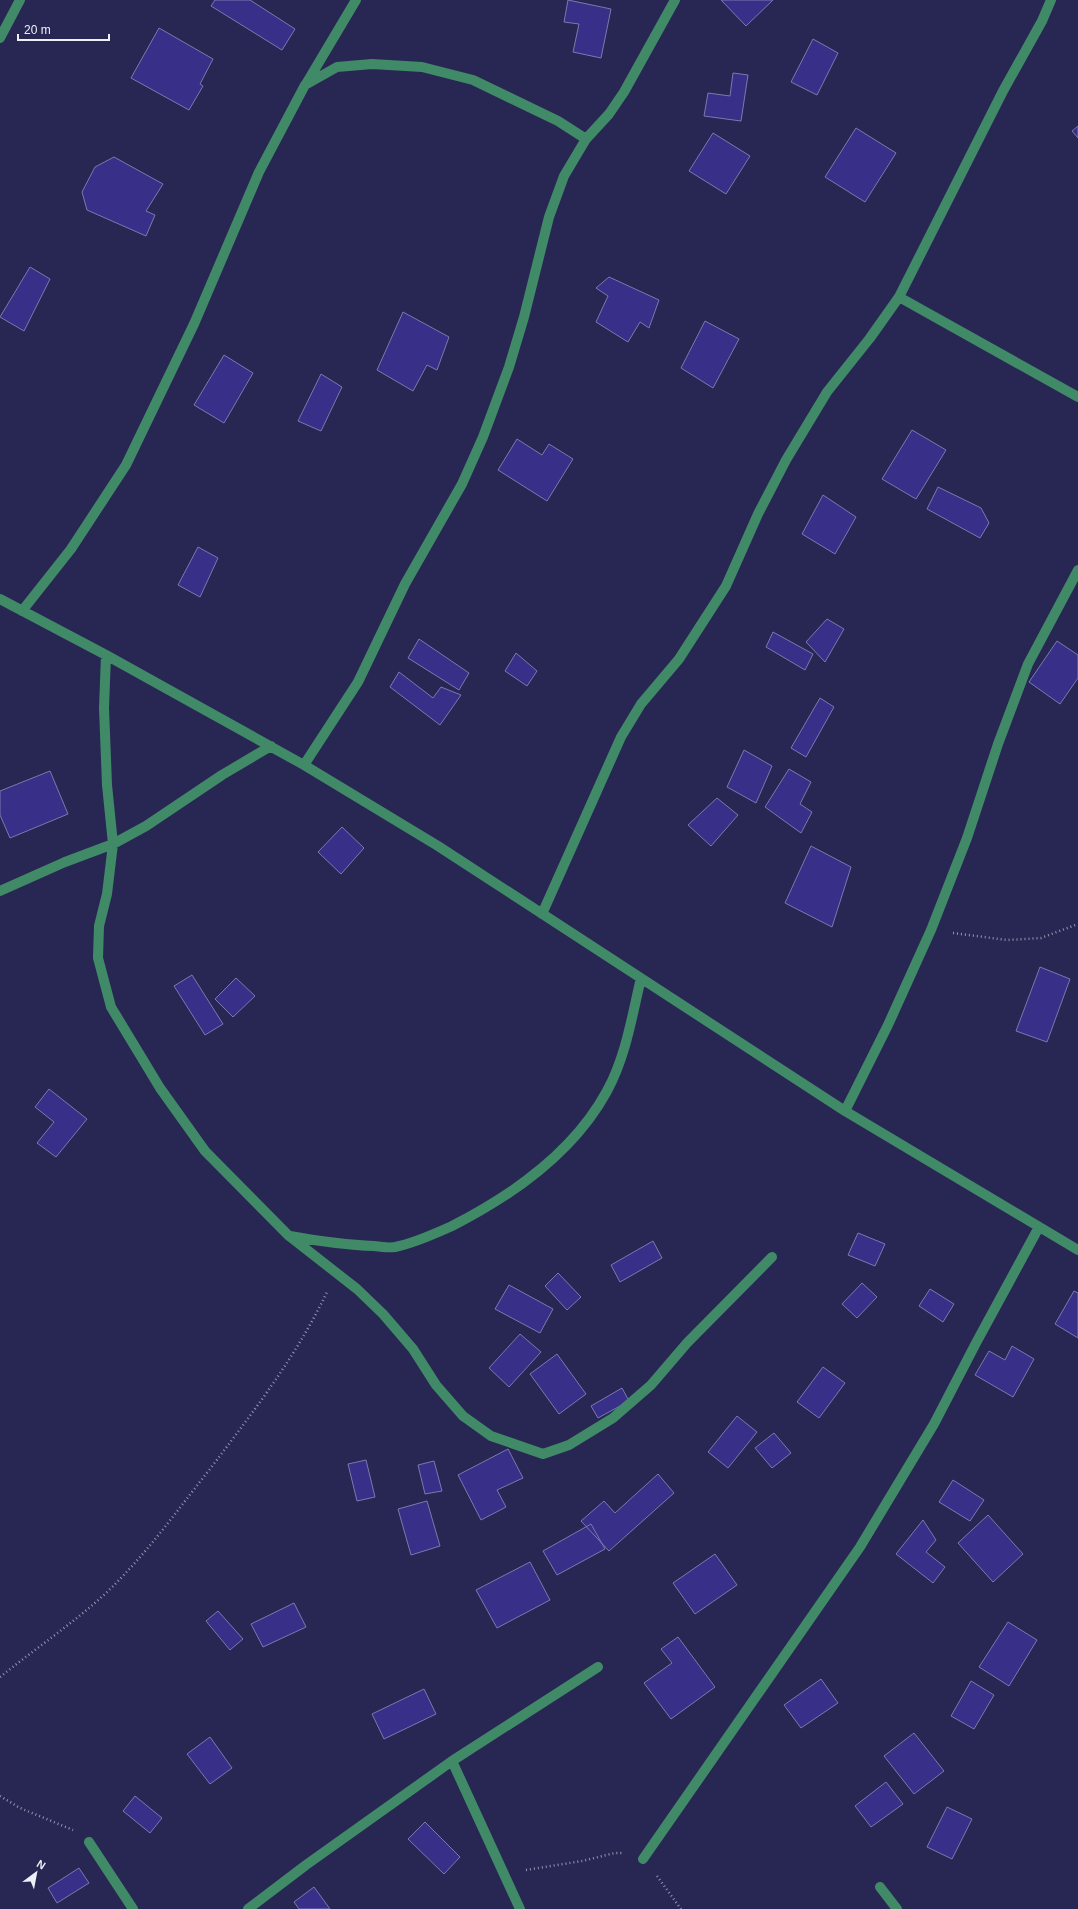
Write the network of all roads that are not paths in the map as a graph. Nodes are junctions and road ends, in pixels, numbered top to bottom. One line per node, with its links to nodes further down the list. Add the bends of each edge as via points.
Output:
1 (20, 0): 5 (street)
2 (356, 0): 6 (street)
3 (675, 0): 7 (street, via 624,92 609,114)
4 (1051, 0): 8 (street)
5 (0, 38)
6 (305, 85): 7 (street, via 337,67 372,64 422,68 474,80 558,121); 12 (street, via 259,172 194,324 126,465 71,549)
7 (586, 139): 15 (street, via 564,176 549,218 509,367 462,484 405,584 358,682)
8 (899, 297): 9 (street); 18 (street, via 827,392 786,460 758,514 726,586 679,659 641,704 621,737)
9 (1078, 397)
10 (1078, 570): 20 (street, via 1028,664 967,838 931,930)
11 (0, 600): 12 (street)
12 (22, 611): 13 (street)
13 (106, 655): 14 (street); 16 (street, via 107,785)
14 (271, 746): 15 (street); 16 (street, via 222,774 146,826)
15 (304, 765): 18 (street, via 438,846)
16 (113, 844): 17 (street); 22 (street, via 107,894 99,926 98,958 111,1007 160,1088 205,1151)
17 (0, 891)
18 (542, 914): 19 (street)
19 (641, 978): 20 (street); 22 (street, via 622,1057 607,1091 574,1136 550,1161 514,1190 429,1237 394,1247 343,1245)
20 (845, 1111): 21 (street)
21 (1039, 1227): 23 (street); 28 (street, via 934,1424 860,1547)
22 (288, 1235): 24 (street, via 357,1288 383,1314 413,1349 436,1385 463,1416 491,1436 543,1454 569,1445 613,1418 651,1385 687,1343)
23 (1078, 1250)
24 (772, 1257)
25 (598, 1667): 26 (street)
26 (452, 1761): 31 (street); 32 (street)
27 (89, 1842): 30 (street)
28 (643, 1859)
29 (880, 1887): 33 (street)
30 (133, 1909)
31 (248, 1909)
32 (520, 1909)
33 (897, 1909)

